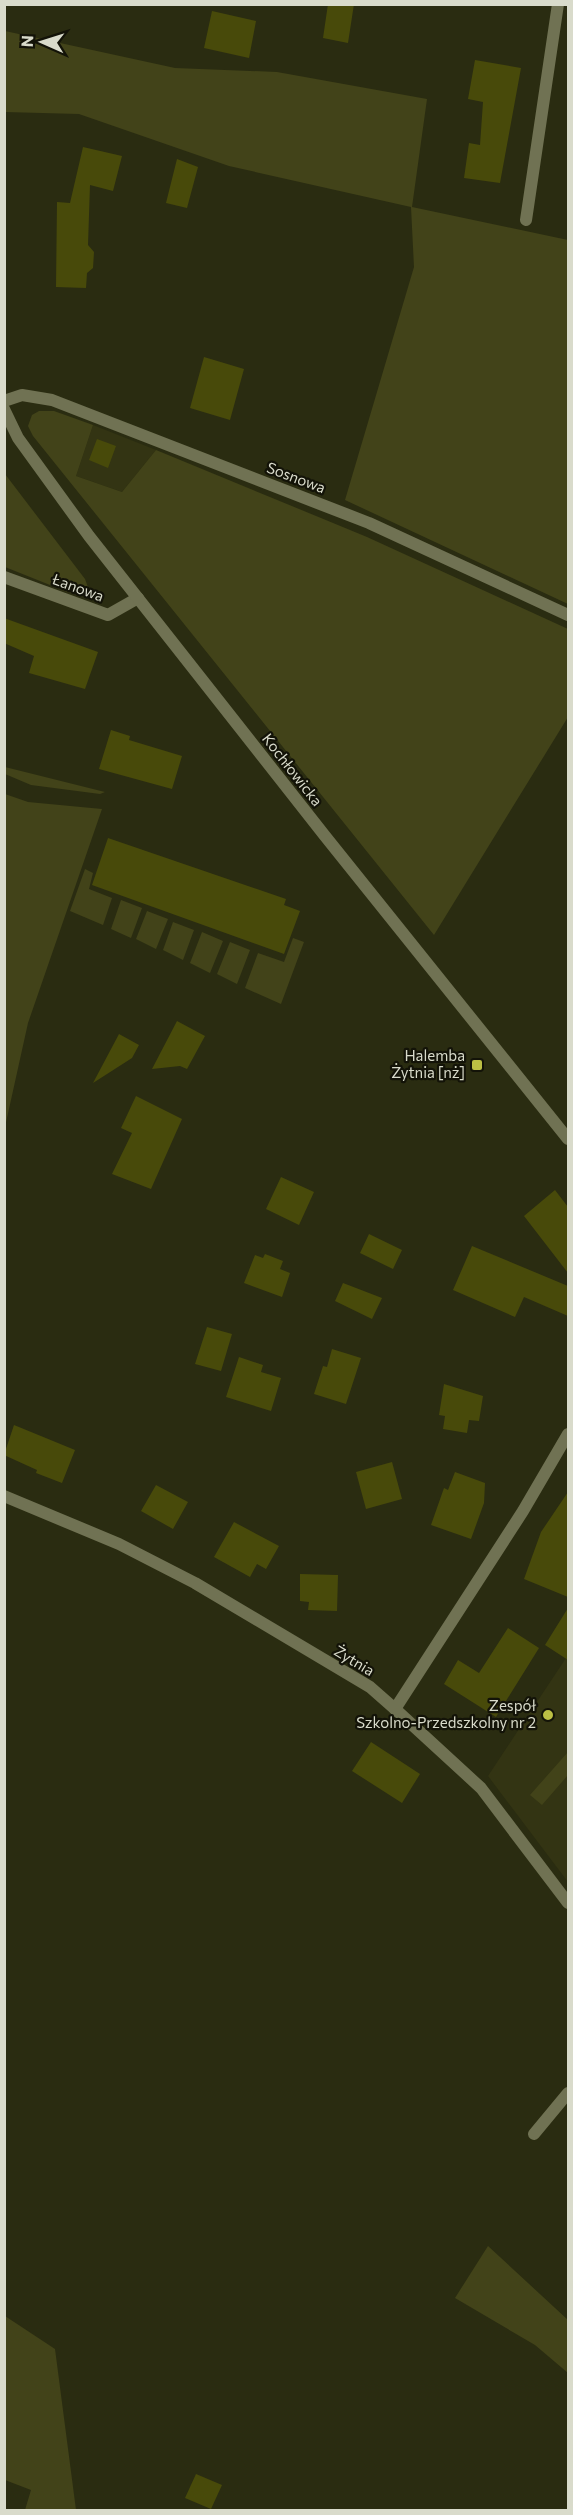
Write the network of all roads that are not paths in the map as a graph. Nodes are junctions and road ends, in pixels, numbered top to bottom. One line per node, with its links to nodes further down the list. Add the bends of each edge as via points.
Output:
1 (558, 4): 2 (street)
2 (526, 220)
3 (4, 400): 7 (street, Sosnowa, via 22,396 52,400 369,523)
4 (4, 410): 6 (street, Kochłowicka, via 18,438)
5 (4, 577): 6 (street, Łanowa, via 108,615)
6 (138, 598): 8 (street, Kochłowicka)
7 (568, 615)
8 (568, 1139)
9 (568, 1434): 11 (street)
10 (4, 1496): 11 (street, Żytnia, via 119,1544 195,1583 370,1687)
11 (395, 1709): 12 (street, Żytnia, via 481,1788)
12 (568, 1903)
13 (568, 2092): 14 (street)
14 (534, 2134)

